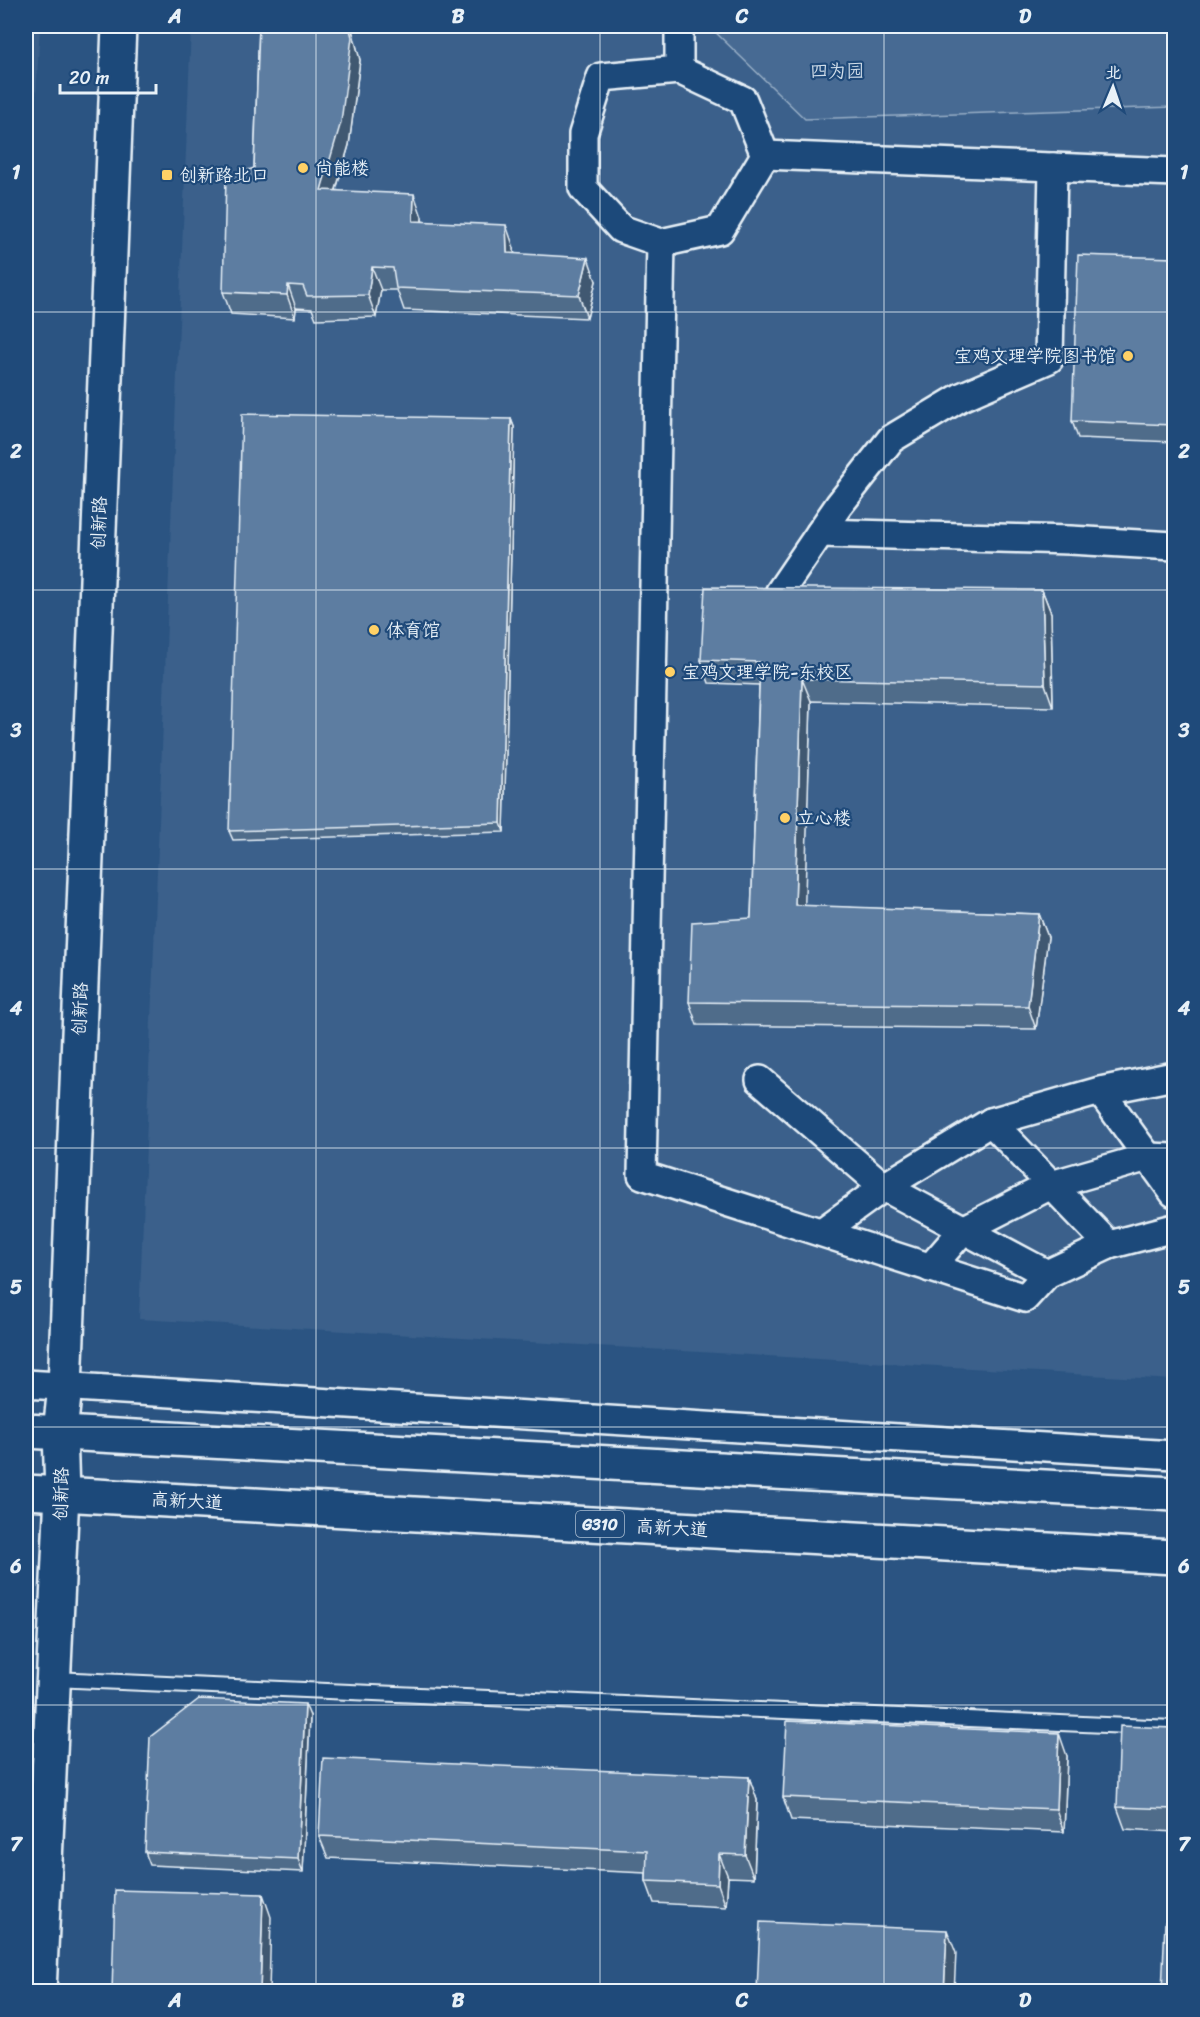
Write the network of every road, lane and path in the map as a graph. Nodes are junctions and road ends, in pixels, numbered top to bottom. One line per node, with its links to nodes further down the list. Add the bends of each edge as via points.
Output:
1 (119, 26): 26 (main road, 创新路)
2 (679, 26): 3 (street)
3 (679, 70): 4 (street, via 743,100); 7 (street, via 601,77 583,134 582,188 621,229)
4 (765, 155): 5 (street); 7 (street, via 720,230)
5 (1053, 167): 6 (street); 8 (street, via 1049,359 961,397 891,440)
6 (1174, 172)
7 (661, 243): 21 (street, via 642,1174)
8 (820, 533): 9 (street); 10 (street)
9 (1174, 546)
10 (779, 593)
11 (1174, 1076): 13 (street)
12 (760, 1080): 17 (street)
13 (1100, 1090): 14 (street); 15 (street)
14 (991, 1122): 16 (street); 17 (street)
15 (1161, 1157): 16 (street); 18 (street)
16 (1051, 1185): 20 (street); 22 (street)
17 (884, 1187): 20 (street); 21 (street)
18 (1174, 1192)
19 (1174, 1228): 22 (street)
20 (963, 1230): 23 (street); 24 (street)
21 (822, 1232): 23 (street)
22 (1109, 1245): 24 (street)
23 (930, 1268): 24 (street, via 1025,1298)
24 (1047, 1274)
25 (26, 1384): 26 (street)
26 (65, 1387): 28 (main road, 创新路); 29 (street)
27 (26, 1431): 28 (main road)
28 (60, 1432): 31 (main road, 创新路); 32 (main road)
29 (1174, 1455)
30 (26, 1492): 31 (main road, 高新大道 / G310)
31 (62, 1493): 33 (main road, 高新大道 / G310); 34 (main road, 创新路)
32 (1174, 1494)
33 (1174, 1557)
34 (53, 1679): 35 (lane); 36 (main road, 创新路)
35 (1174, 1728)
36 (39, 1992)

